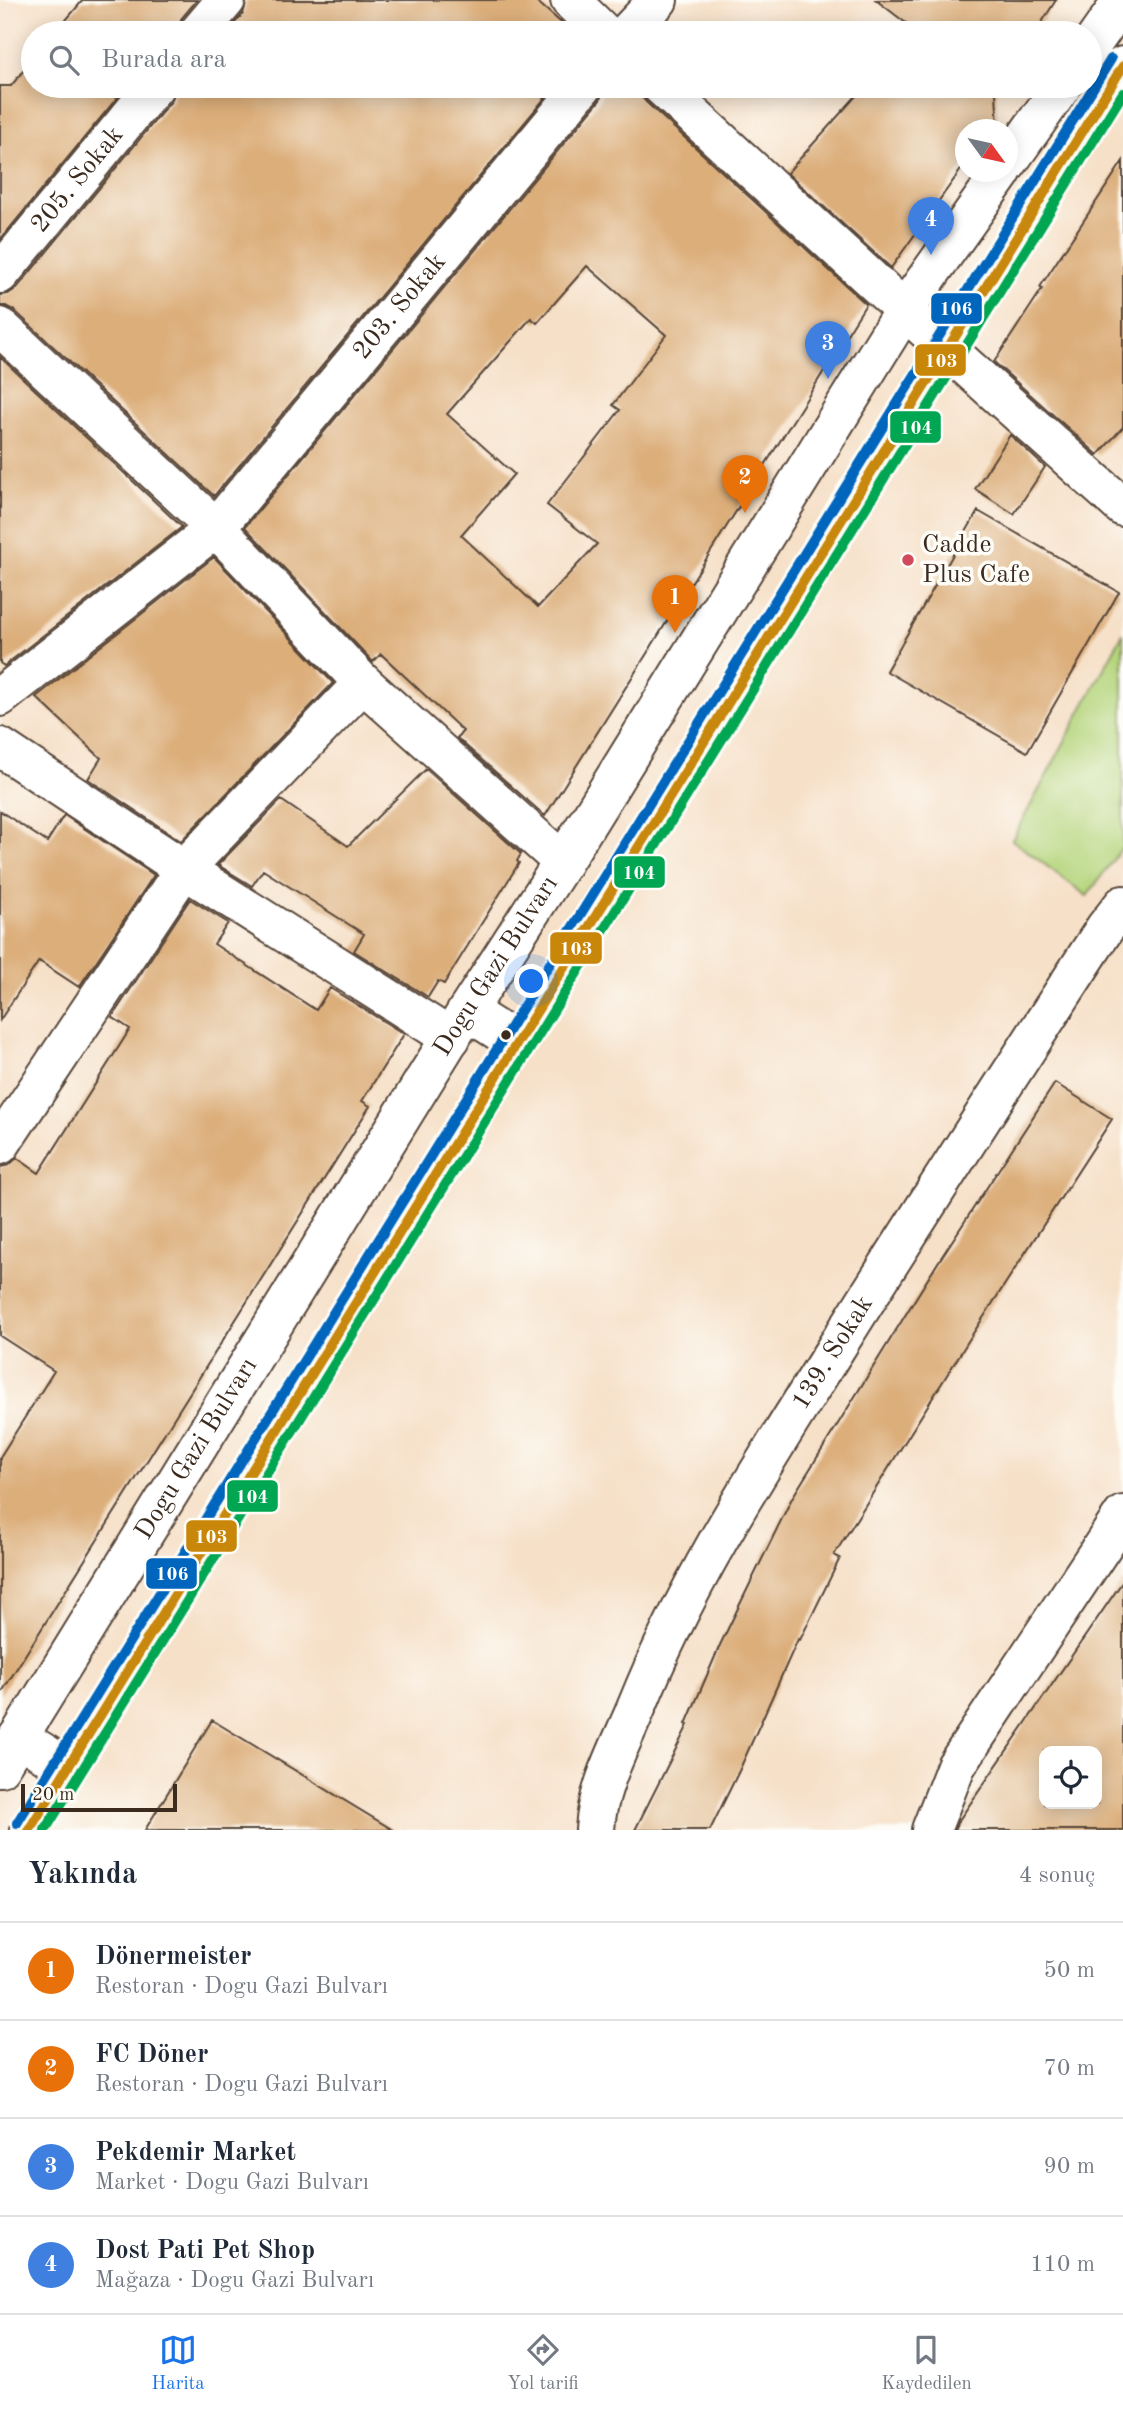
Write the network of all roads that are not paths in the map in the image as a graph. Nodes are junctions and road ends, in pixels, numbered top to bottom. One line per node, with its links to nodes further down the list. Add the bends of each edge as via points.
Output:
1 (226, 0): 5 (street)
2 (570, 0): 6 (street)
3 (657, 0): 7 (street)
4 (1123, 0): 8 (street)
5 (208, 21)
6 (592, 21)
7 (638, 21)
8 (1102, 30)
9 (1123, 66): 19 (street)
10 (145, 98): 16 (street, 205. Sokak)
11 (573, 98): 21 (street, 203. Sokak)
12 (673, 98): 17 (street)
13 (1054, 98): 14 (street)
14 (1018, 148)
15 (995, 182): 17 (street, Dogu Gazi Bulvarı)
16 (0, 274)
17 (905, 309): 19 (street); 25 (street, Dogu Gazi Bulvarı)
18 (0, 327): 21 (street)
19 (947, 349): 20 (street); 29 (street)
20 (1121, 500)
21 (216, 528): 22 (street); 23 (street, 203. Sokak)
22 (363, 683): 25 (street); 26 (street)
23 (0, 697)
24 (0, 747): 26 (street)
25 (563, 862): 28 (street, Dogu Gazi Bulvarı)
26 (184, 869): 28 (street); 30 (street)
27 (1123, 905): 35 (street, 139. Sokak, via 947,1171 704,1564 654,1662 606,1782)
28 (459, 1024): 29 (street); 32 (street, Dogu Gazi Bulvarı)
29 (516, 1042): 33 (street)
30 (0, 1145)
31 (1123, 1515): 36 (street, via 956,1766)
32 (6, 1743): 33 (street)
33 (68, 1768): 34 (street)
34 (29, 1830)
35 (595, 1830)
36 (931, 1830)

